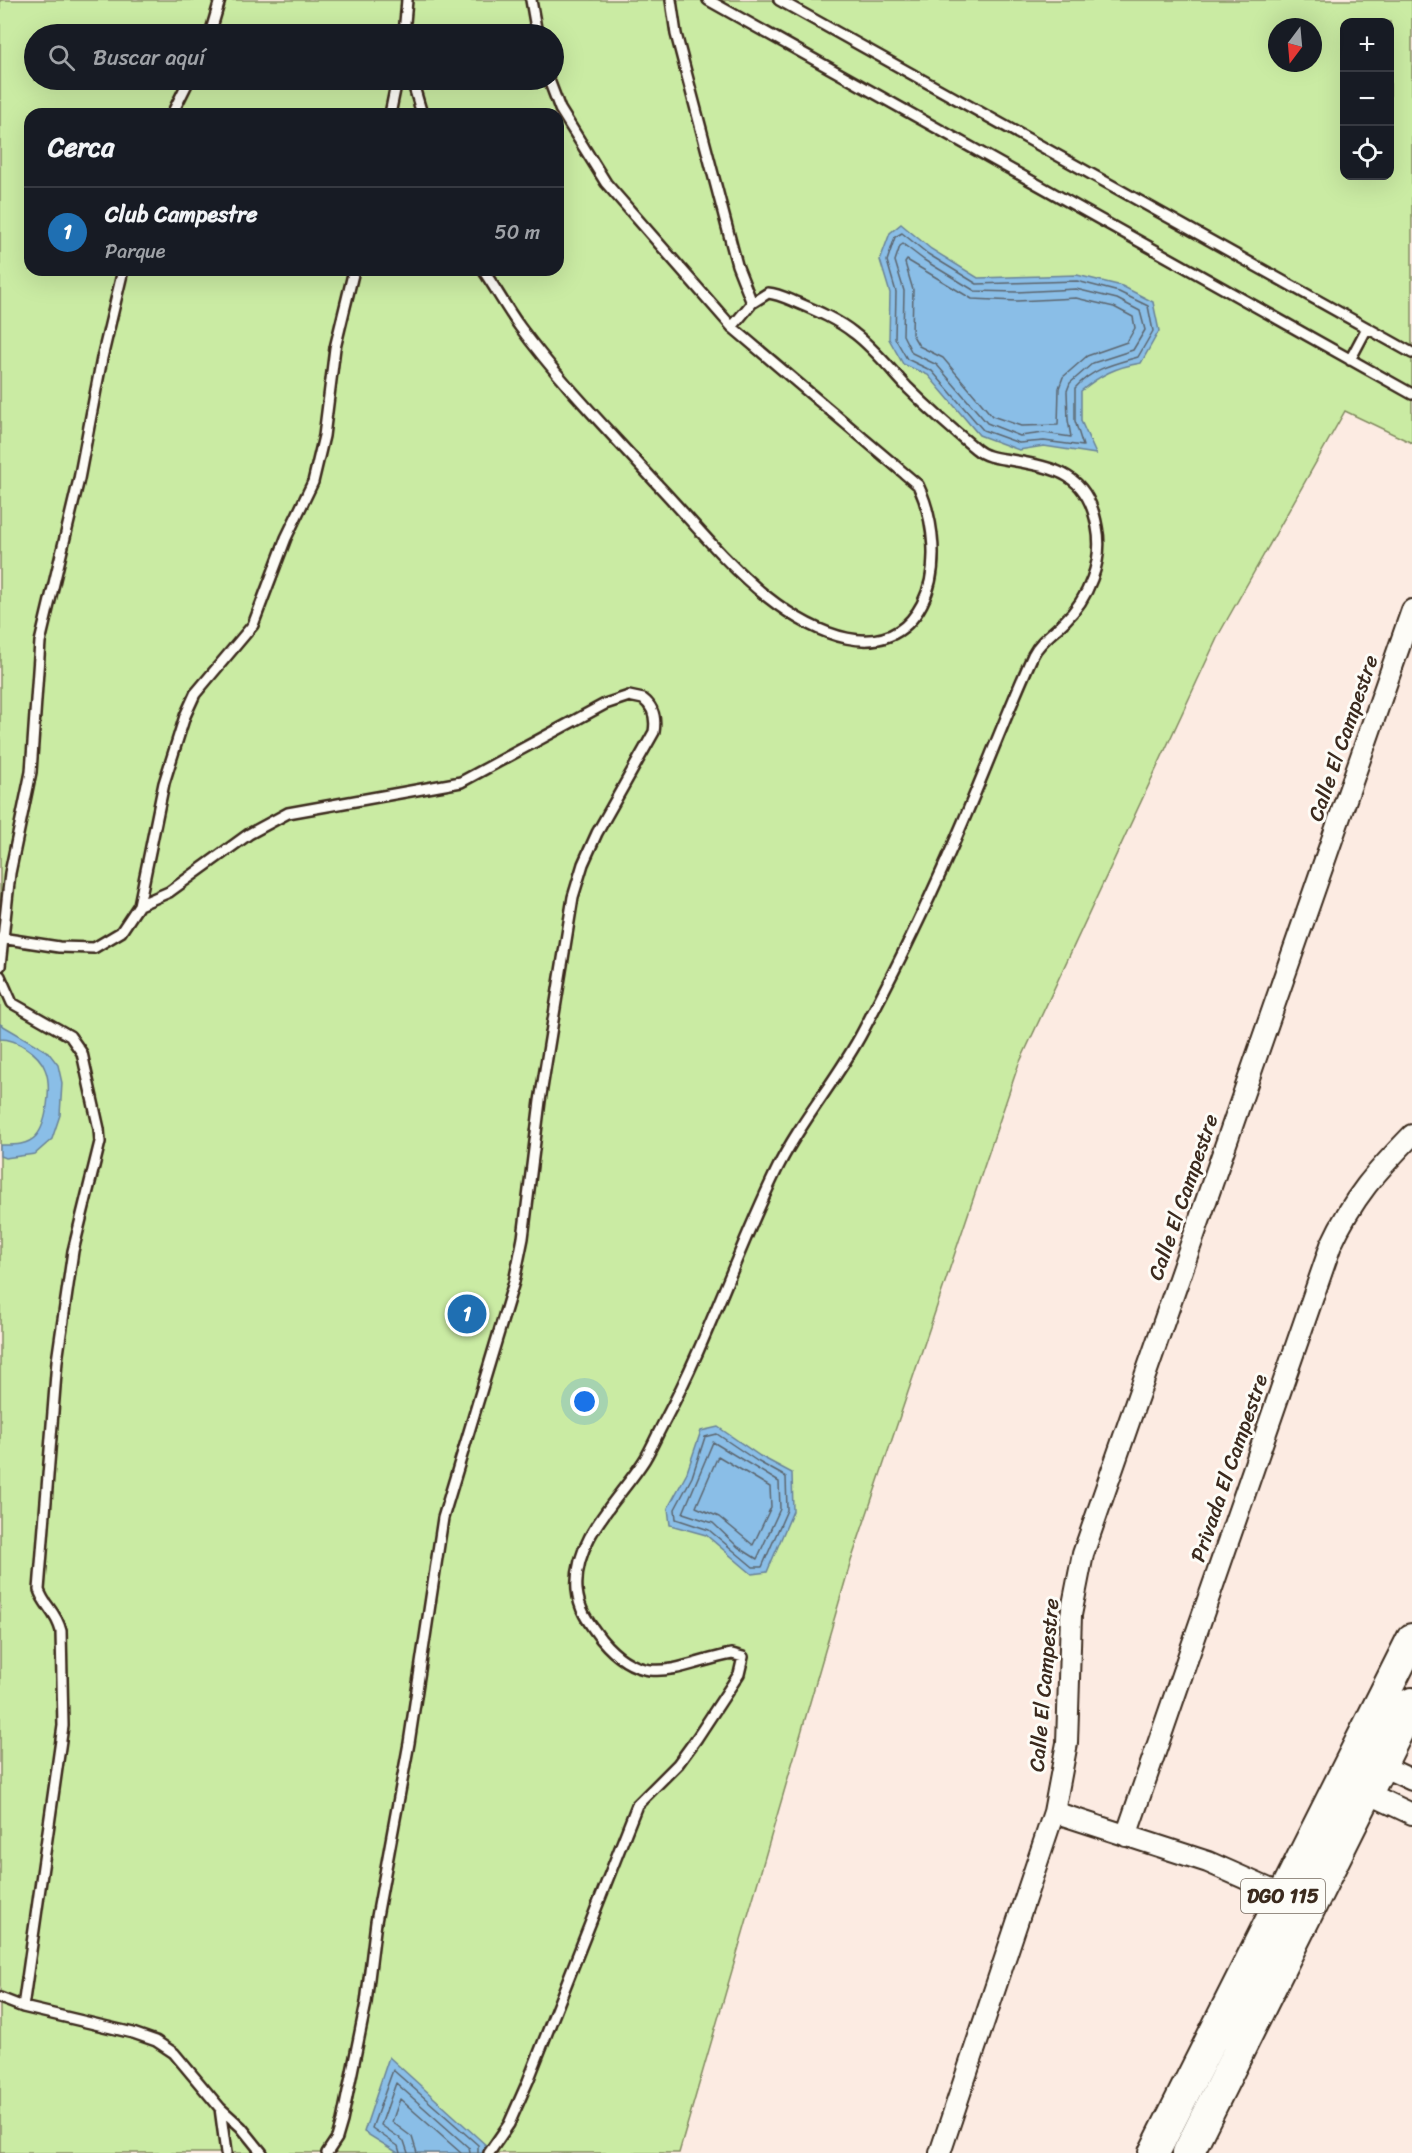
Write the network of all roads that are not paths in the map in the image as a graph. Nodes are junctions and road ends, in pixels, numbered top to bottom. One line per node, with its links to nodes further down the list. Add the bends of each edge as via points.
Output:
1 (220, 0): 7 (lane)
2 (407, 0): 8 (lane)
3 (531, 0): 9 (lane)
4 (671, 0): 22 (lane, via 676,34 737,265)
5 (708, 0): 26 (lane)
6 (779, 0): 24 (lane)
7 (213, 24)
8 (405, 24)
9 (535, 24)
10 (184, 90): 14 (lane)
11 (395, 90): 15 (lane)
12 (415, 90): 16 (lane)
13 (553, 90): 17 (lane)
14 (175, 108)
15 (391, 108)
16 (420, 108)
17 (560, 108)
18 (564, 115): 23 (lane, via 606,183)
19 (122, 276): 30 (lane, via 79,479 42,626 31,772)
20 (353, 276): 29 (lane, via 335,348 324,436 313,482 286,538 254,625 195,694 185,716 164,783)
21 (487, 276): 23 (lane, via 521,328 603,425 767,597 847,640 870,642 904,628 924,600 932,564 929,517 918,485)
22 (752, 303): 23 (lane); 50 (lane, via 762,294 775,293 829,317 854,333 915,395 978,450 997,458 1043,465 1073,479 1083,487 1093,507 1098,550 1095,569 1081,602 1033,655 962,825 861,1034 786,1151 669,1412 644,1460 584,1552 577,1588 582,1614 614,1654 647,1669 669,1671 732,1654 743,1660 739,1674 678,1764 637,1805 528,2081 509,2124)
23 (732, 327)
24 (1367, 328): 25 (lane); 26 (lane)
25 (1412, 353)
26 (1350, 360): 27 (lane)
27 (1412, 394)
28 (1412, 610): 39 (street, Calle El Campestre, via 1083,1554 1071,1615 1067,1743)
29 (139, 905): 30 (lane, via 121,932 94,948); 49 (lane, via 169,892 249,834 288,813 461,782 605,704 629,696 643,699 653,712 654,732 597,833 573,897 540,1101 523,1238 514,1282 443,1518 366,2003 342,2121)
30 (1, 938): 31 (lane)
31 (0, 966)
32 (0, 976): 45 (lane, via 12,1003 70,1036 77,1044 100,1142 73,1251 57,1361 39,1590 58,1618 61,1631 63,1726)
33 (1412, 1135): 41 (street, Privada El Campestre, via 1371,1176 1346,1213 1331,1245)
34 (1412, 1639): 36 (main road, DGO 115)
35 (1412, 1702): 36 (main road, DGO 115)
36 (1368, 1760): 37 (street); 38 (main road, DGO 115)
37 (1412, 1780)
38 (1354, 1787): 40 (street); 42 (main road, DGO 115); 43 (main road, DGO 115)
39 (1054, 1812): 41 (street); 51 (street, Calle El Campestre)
40 (1412, 1814)
41 (1126, 1836): 42 (street, via 1209,1862)
42 (1284, 1894): 43 (street); 52 (main road, DGO 115)
43 (1311, 1908): 53 (main road, DGO 115)
44 (0, 1998): 45 (lane)
45 (23, 2007): 46 (lane, via 156,2041 174,2053)
46 (220, 2108): 47 (lane); 48 (lane)
47 (226, 2153)
48 (262, 2153)
49 (327, 2153)
50 (489, 2153)
51 (940, 2153)
52 (1154, 2153)
53 (1188, 2153)

